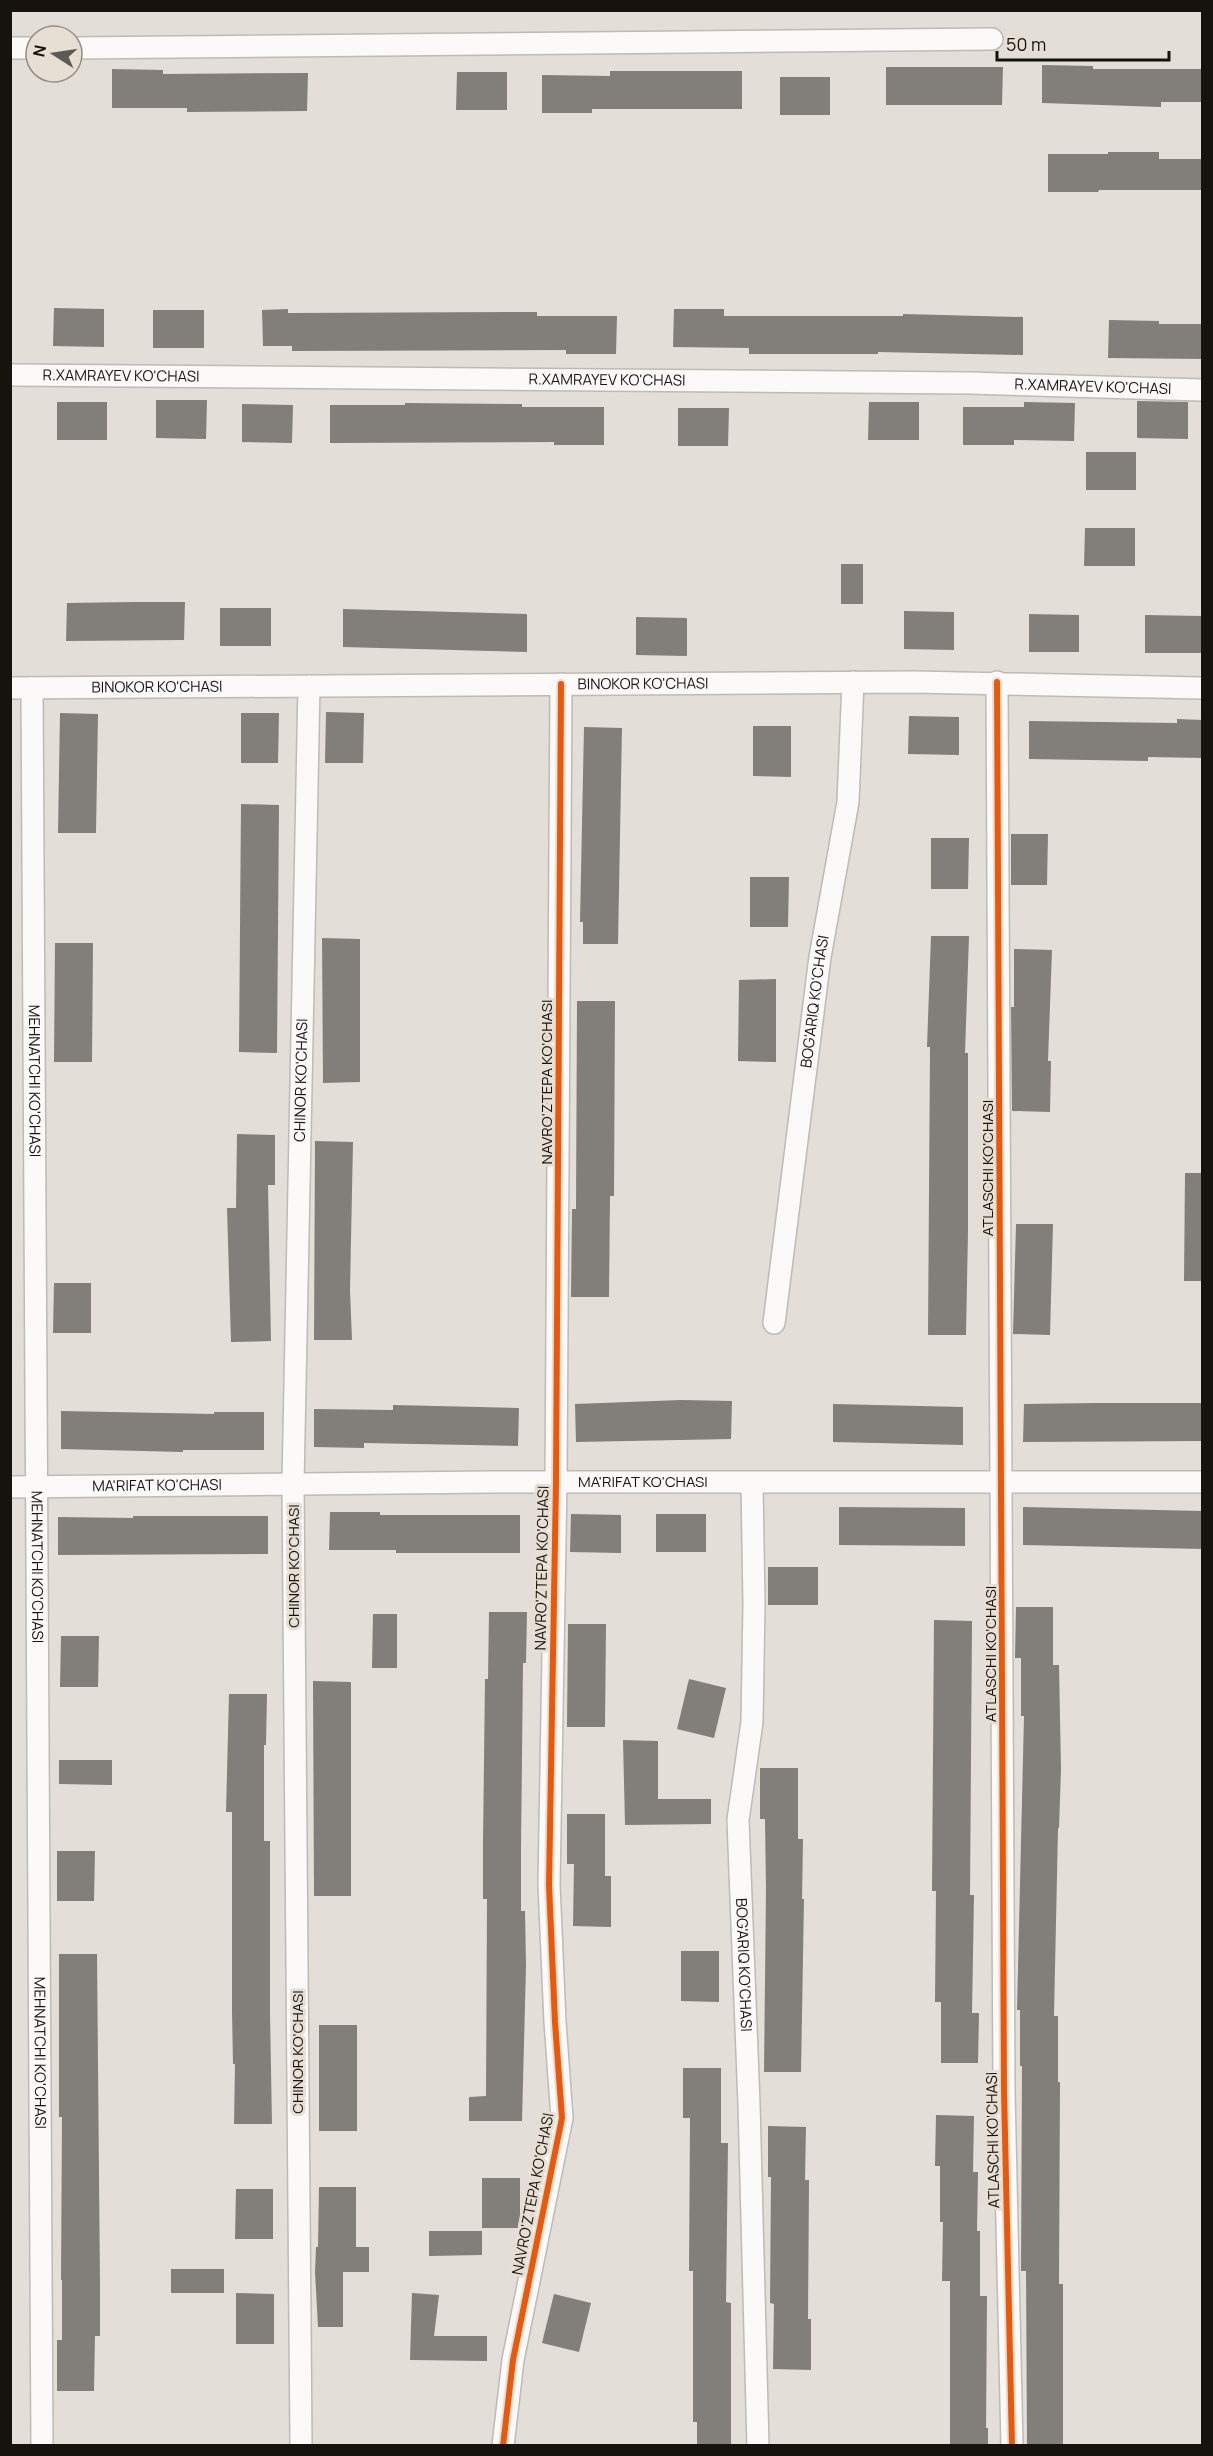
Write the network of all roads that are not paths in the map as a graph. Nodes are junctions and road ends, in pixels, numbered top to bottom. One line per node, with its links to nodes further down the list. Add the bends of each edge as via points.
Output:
1 (992, 39): 2 (street)
2 (84, 48)
3 (10, 375): 4 (street, R.XAMRAYEV KO'CHASI, via 958,382)
4 (1203, 390)
5 (854, 682): 6 (street, BINOKOR KO'CHASI); 7 (street, BINOKOR KO'CHASI); 12 (street, BOG'ARIQ KO'CHASI, via 848,802 820,957)
6 (997, 682): 11 (street, BINOKOR KO'CHASI); 15 (street, ATLASCHI KO'CHASI)
7 (561, 684): 8 (street, BINOKOR KO'CHASI); 13 (street, NAVRO'ZTEPA KO'CHASI)
8 (309, 686): 10 (street, BINOKOR KO'CHASI); 16 (street, CHINOR KO'CHASI)
9 (10, 688): 10 (street, BINOKOR KO'CHASI)
10 (32, 688): 19 (street, MEHNATCHI KO'CHASI)
11 (1203, 688)
12 (774, 1323)
13 (556, 1482): 16 (street, MA'RIFAT KO'CHASI); 17 (street, MA'RIFAT KO'CHASI); 22 (street, NAVRO'ZTEPA KO'CHASI, via 549,1885 562,2118 513,2360)
14 (1203, 1482): 15 (street, MA'RIFAT KO'CHASI)
15 (1002, 1483): 17 (street, MA'RIFAT KO'CHASI); 24 (street, ATLASCHI KO'CHASI, via 1004,2091)
16 (293, 1484): 19 (street, MA'RIFAT KO'CHASI); 21 (street, CHINOR KO'CHASI)
17 (752, 1484): 23 (street, BOG'ARIQ KO'CHASI, via 752,1722 738,1820)
18 (10, 1487): 19 (street, MA'RIFAT KO'CHASI)
19 (37, 1488): 20 (street, MEHNATCHI KO'CHASI)
20 (42, 2445)
21 (301, 2445)
22 (502, 2445)
23 (758, 2445)
24 (1012, 2445)

